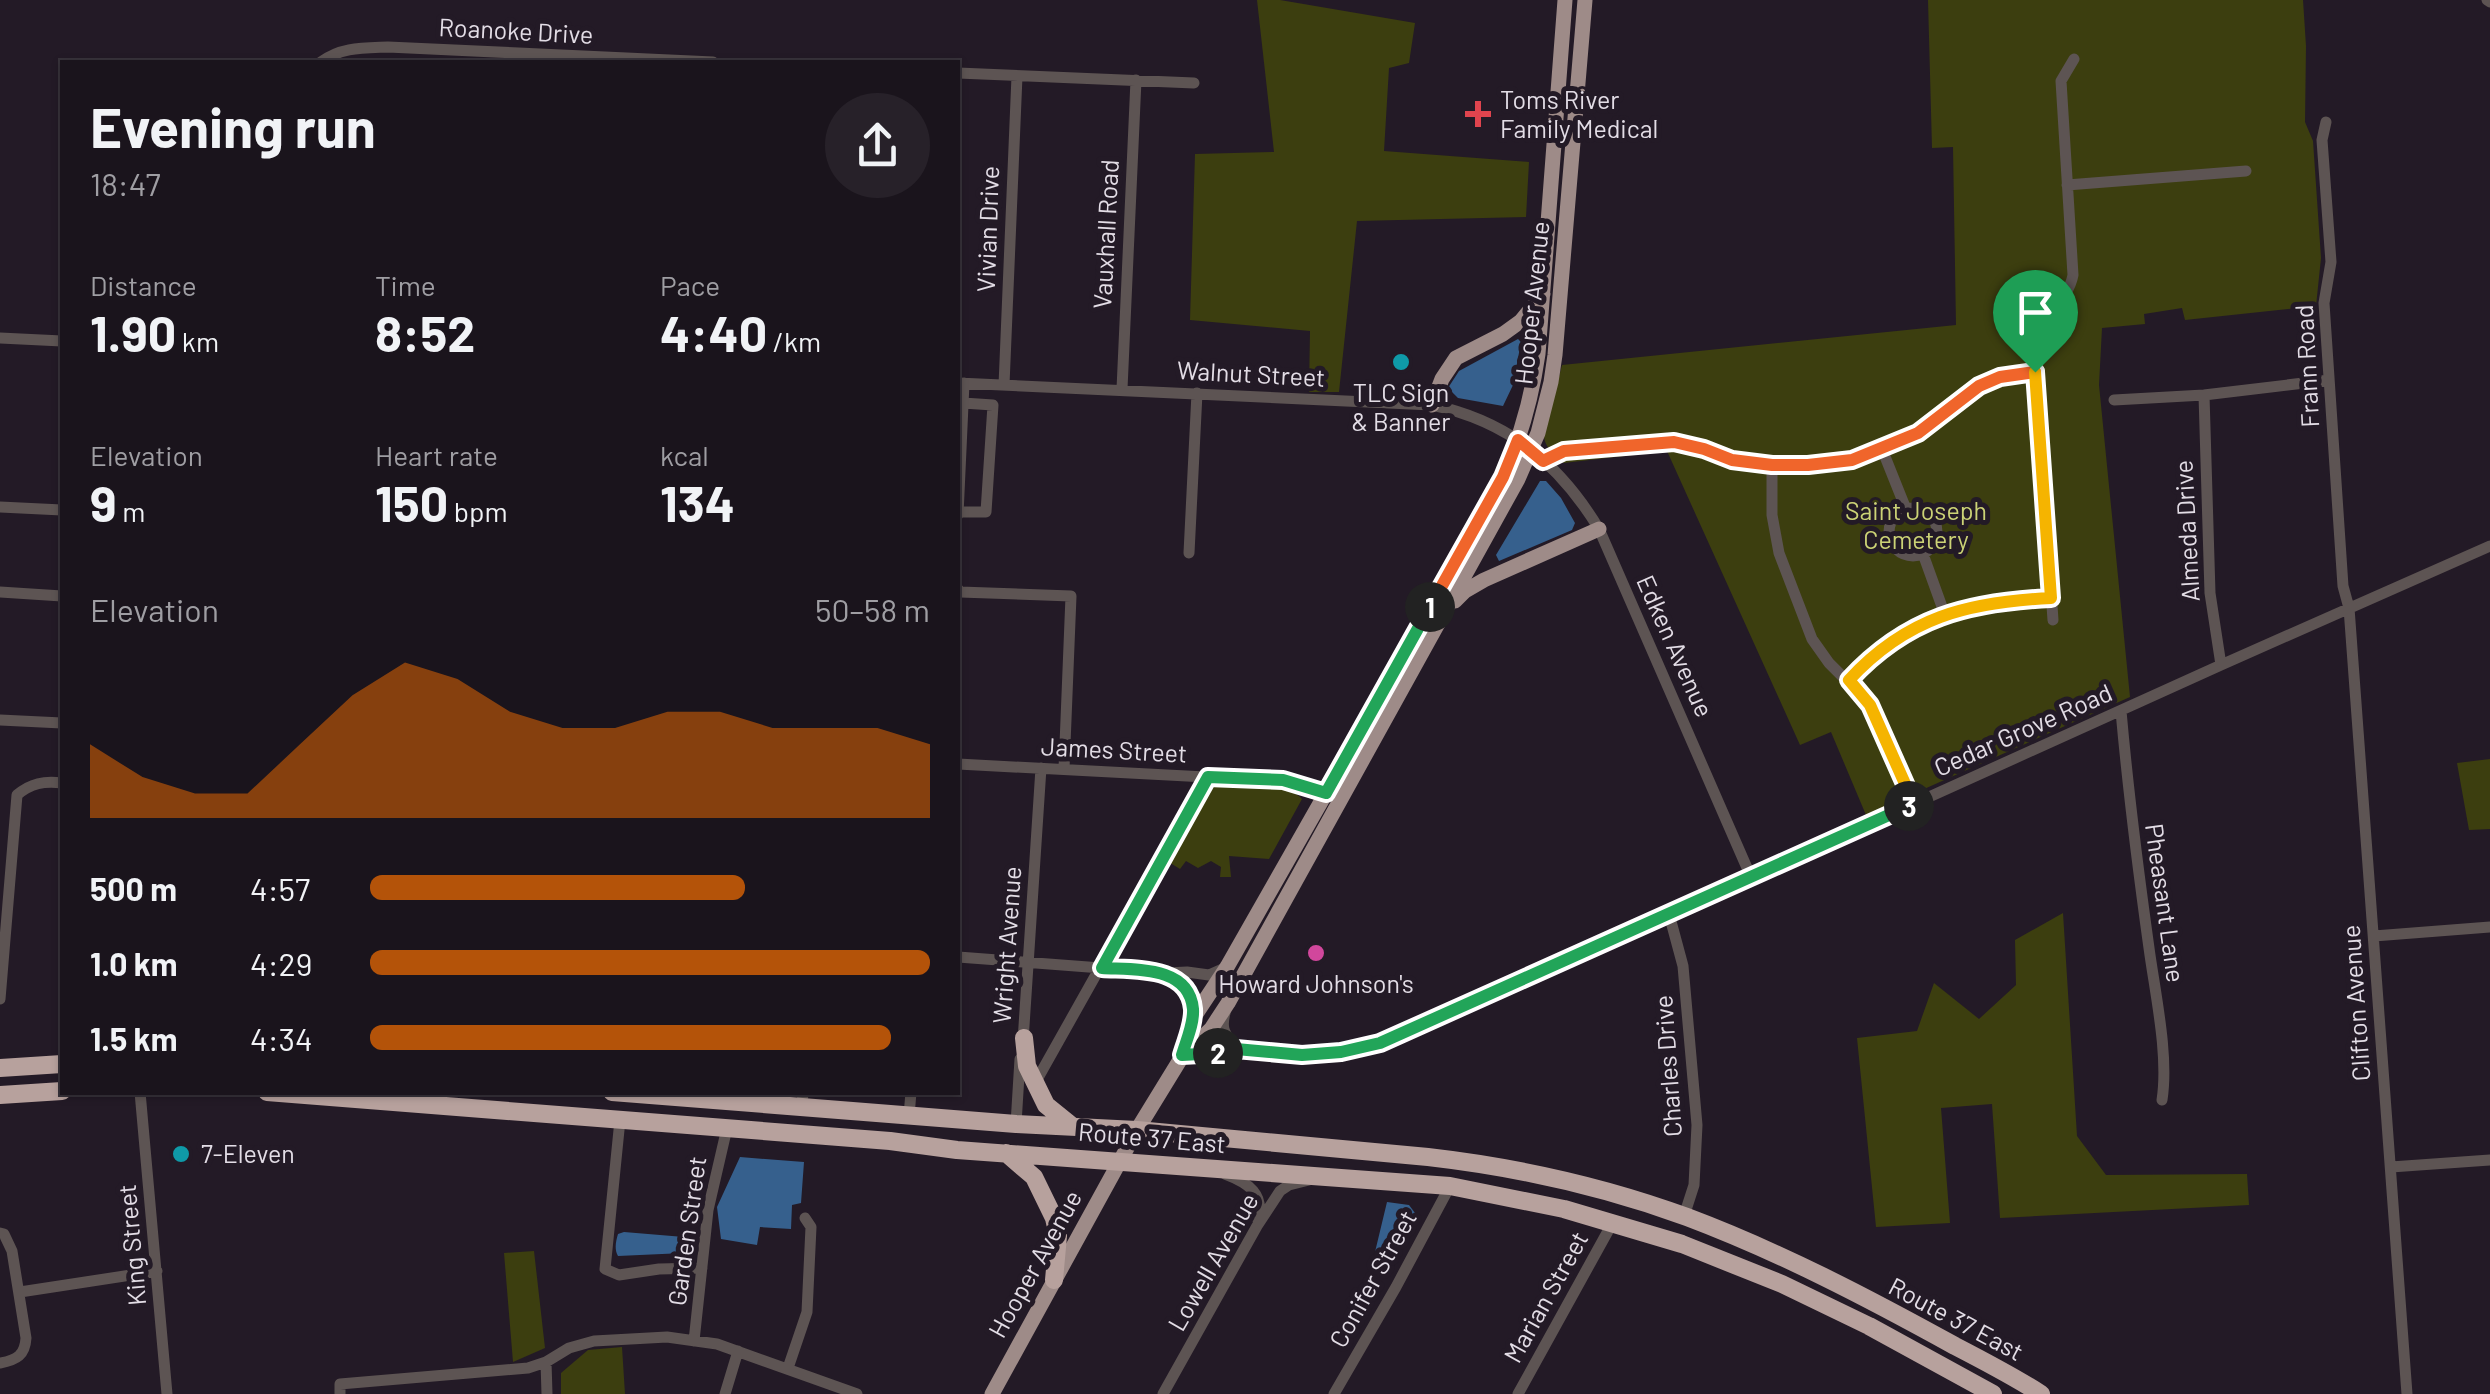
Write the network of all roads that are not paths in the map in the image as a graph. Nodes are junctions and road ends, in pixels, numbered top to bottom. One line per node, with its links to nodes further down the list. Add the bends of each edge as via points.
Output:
1 (1566, 0): 13 (main road, Hooper Avenue)
2 (1585, 0): 27 (main road, Hooper Avenue, via 1555,355)
3 (2074, 59): 12 (street, via 2061,81)
4 (323, 60): 5 (street, Roanoke Drive, via 354,48 388,47)
5 (643, 60)
6 (960, 73): 7 (street)
7 (1017, 76): 8 (street); 19 (street, Vivian Drive)
8 (1136, 80): 9 (street); 20 (street, Vauxhall Road)
9 (1194, 83)
10 (2326, 122): 17 (street, Frann Road)
11 (2246, 171): 12 (street)
12 (2067, 185): 16 (street, via 2071,286 2036,332)
13 (1543, 294): 25 (main road, via 1521,321 1456,358); 27 (main road, Hooper Avenue)
14 (0, 338): 15 (street)
15 (60, 341)
16 (2035, 372): 26 (street, via 1979,386 1918,433); 41 (street)
17 (2329, 380): 22 (street); 43 (street, Frann Road, via 2342,586)
18 (961, 383): 19 (street, Walnut Street); 24 (street)
19 (1004, 385): 20 (street, Walnut Street)
20 (1122, 389): 21 (street, Walnut Street)
21 (1197, 394): 25 (street, Walnut Street); 36 (street)
22 (2204, 394): 23 (street); 46 (street, Almeda Drive, via 2210,592)
23 (2114, 400)
24 (963, 404): 29 (street); 33 (street, via 992,405 986,512)
25 (1432, 405): 27 (street, Walnut Street, via 1470,414)
26 (1882, 449): 28 (street, via 1852,460); 31 (street)
27 (1531, 451): 28 (street, via 1674,442); 34 (street, Edken Avenue, via 1564,480); 42 (main road, Hooper Avenue); 56 (main road, Hooper Avenue, via 1503,477)
28 (1772, 465): 47 (street, via 1779,553 1812,639)
29 (960, 469)
30 (0, 507): 32 (street)
31 (1906, 509): 37 (street, via 1922,509 1938,527 1935,544); 37 (street, via 1893,518 1890,540 1907,556)
32 (60, 510)
33 (960, 512)
34 (1599, 529): 42 (main road, via 1484,580); 58 (street, Edken Avenue)
35 (2490, 546): 43 (street, Cedar Grove Road)
36 (1189, 553)
37 (1922, 554): 44 (street)
38 (0, 592): 40 (street)
39 (960, 592): 53 (street, via 1071,596)
40 (60, 596)
41 (2051, 598): 44 (street); 45 (street)
42 (1448, 607): 68 (main road, Hooper Avenue)
43 (2349, 608): 46 (street, Cedar Grove Road); 61 (street, Clifton Avenue)
44 (1945, 615): 47 (street, via 1910,630)
45 (2053, 620)
46 (2221, 665): 48 (street, Cedar Grove Road)
47 (1849, 680): 57 (street, via 1870,705)
48 (2121, 711): 57 (street, Cedar Grove Road); 83 (street, Pheasant Lane)
49 (0, 720): 50 (street)
50 (60, 723)
51 (960, 764): 52 (street, James Street)
52 (1041, 768): 53 (street, James Street); 63 (street, Wright Avenue)
53 (1064, 769): 54 (street, James Street)
54 (1208, 777): 56 (street, James Street, via 1283,780); 65 (street)
55 (60, 783): 67 (street, via 28,785 17,795)
56 (1326, 793): 64 (main road, Hooper Avenue)
57 (1914, 804): 58 (street, Cedar Grove Road)
58 (1751, 877): 59 (street, Cedar Grove Road)
59 (1669, 914): 71 (street, Cedar Grove Road, via 1380,1043 1302,1055); 97 (street, Charles Drive, via 1683,966 1697,1125 1694,1185)
60 (2490, 927): 61 (street)
61 (2374, 936): 93 (street, Clifton Avenue)
62 (960, 957): 63 (street)
63 (1028, 961): 65 (street); 70 (street, Wright Avenue)
64 (1226, 966): 66 (street, via 1209,974); 69 (main road, Hooper Avenue)
65 (1102, 968): 66 (street); 75 (street)
66 (1166, 973): 69 (street, via 1187,992)
67 (0, 998)
68 (1228, 1003): 71 (street, via 1222,1024); 72 (main road, Hooper Avenue)
69 (1192, 1020): 72 (main road, Hooper Avenue)
70 (1024, 1038): 75 (highway); 86 (street, Wright Avenue)
71 (1236, 1049): 72 (street, Cedar Grove Road)
72 (1182, 1055): 89 (main road, Hooper Avenue)
73 (60, 1064): 74 (highway)
74 (0, 1068)
75 (1034, 1085): 87 (highway)
76 (60, 1091): 77 (highway)
77 (0, 1095)
78 (140, 1095): 103 (street, King Street)
79 (305, 1095): 85 (highway, Route 37 East)
80 (911, 1095): 84 (street)
81 (695, 1096): 82 (highway, Route 37 East)
82 (803, 1100): 84 (highway, Route 37 East)
83 (2162, 1100)
84 (910, 1116): 86 (highway, Route 37 East)
85 (620, 1120): 88 (highway, Route 37 East); 102 (street, via 605,1269 619,1275)
86 (1016, 1124): 87 (highway, Route 37 East)
87 (1072, 1126): 89 (highway, Route 37 East)
88 (727, 1128): 90 (highway, Route 37 East); 102 (street, Garden Street)
89 (1137, 1130): 91 (main road, Hooper Avenue); 97 (highway, Route 37 East, via 1472,1163)
90 (1006, 1152): 91 (highway, Route 37 East); 104 (highway, via 1034,1178 1054,1218)
91 (1122, 1160): 94 (highway, Route 37 East); 104 (main road, Hooper Avenue)
92 (2490, 1160): 93 (street)
93 (2391, 1167): 124 (street, Clifton Avenue)
94 (1207, 1168): 95 (highway, Route 37 East); 100 (street, via 1252,1188 1261,1210)
95 (1321, 1176): 96 (highway, Route 37 East); 100 (street, Lowell Avenue, via 1283,1188)
96 (1450, 1186): 99 (highway, Route 37 East); 120 (street, Conifer Street)
97 (1684, 1216): 123 (highway, Route 37 East, via 1816,1273)
98 (805, 1218): 110 (street, via 811,1226 807,1312)
99 (1614, 1222): 121 (street, Marian Street); 122 (highway, Route 37 East, via 1811,1297)
100 (1258, 1226): 119 (street, Lowell Avenue)
101 (0, 1234): 105 (street, via 9,1241)
102 (702, 1268): 106 (street, Garden Street)
103 (157, 1272): 105 (street); 113 (street, King Street)
104 (1054, 1280): 111 (main road, Hooper Avenue)
105 (20, 1292): 109 (street, via 26,1347)
106 (694, 1340): 107 (street); 108 (street, via 594,1341)
107 (738, 1351): 110 (street); 115 (street)
108 (546, 1362): 112 (street); 114 (street)
109 (0, 1363)
110 (788, 1368): 116 (street)
111 (1001, 1376): 117 (main road, Hooper Avenue); 118 (main road)
112 (340, 1389)
113 (168, 1394)
114 (546, 1394)
115 (725, 1394)
116 (857, 1394)
117 (992, 1394)
118 (1003, 1394)
119 (1163, 1394)
120 (1334, 1394)
121 (1518, 1394)
122 (1993, 1394)
123 (2041, 1394)
124 (2407, 1394)

